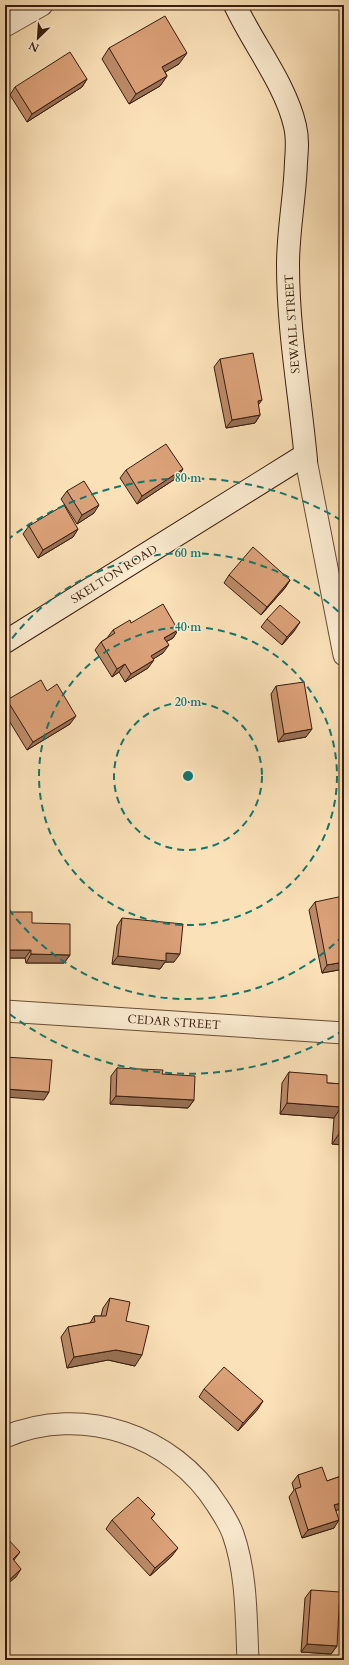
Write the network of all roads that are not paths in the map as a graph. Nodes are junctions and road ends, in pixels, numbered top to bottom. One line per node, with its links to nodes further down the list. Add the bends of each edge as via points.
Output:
1 (42, 5): 3 (street)
2 (235, 5): 4 (street, SEWALL STREET, via 284,96 296,128 296,180 288,247 289,298 291,338)
3 (5, 26)
4 (306, 458): 5 (street, SKELTON ROAD); 6 (street, SEWALL STREET)
5 (5, 642)
6 (344, 655)
7 (5, 1011): 8 (street, CEDAR STREET)
8 (344, 1034)
9 (5, 1437): 10 (street, via 41,1425 60,1423 104,1427 149,1442 188,1469 211,1494 233,1534 242,1569)
10 (248, 1660)

